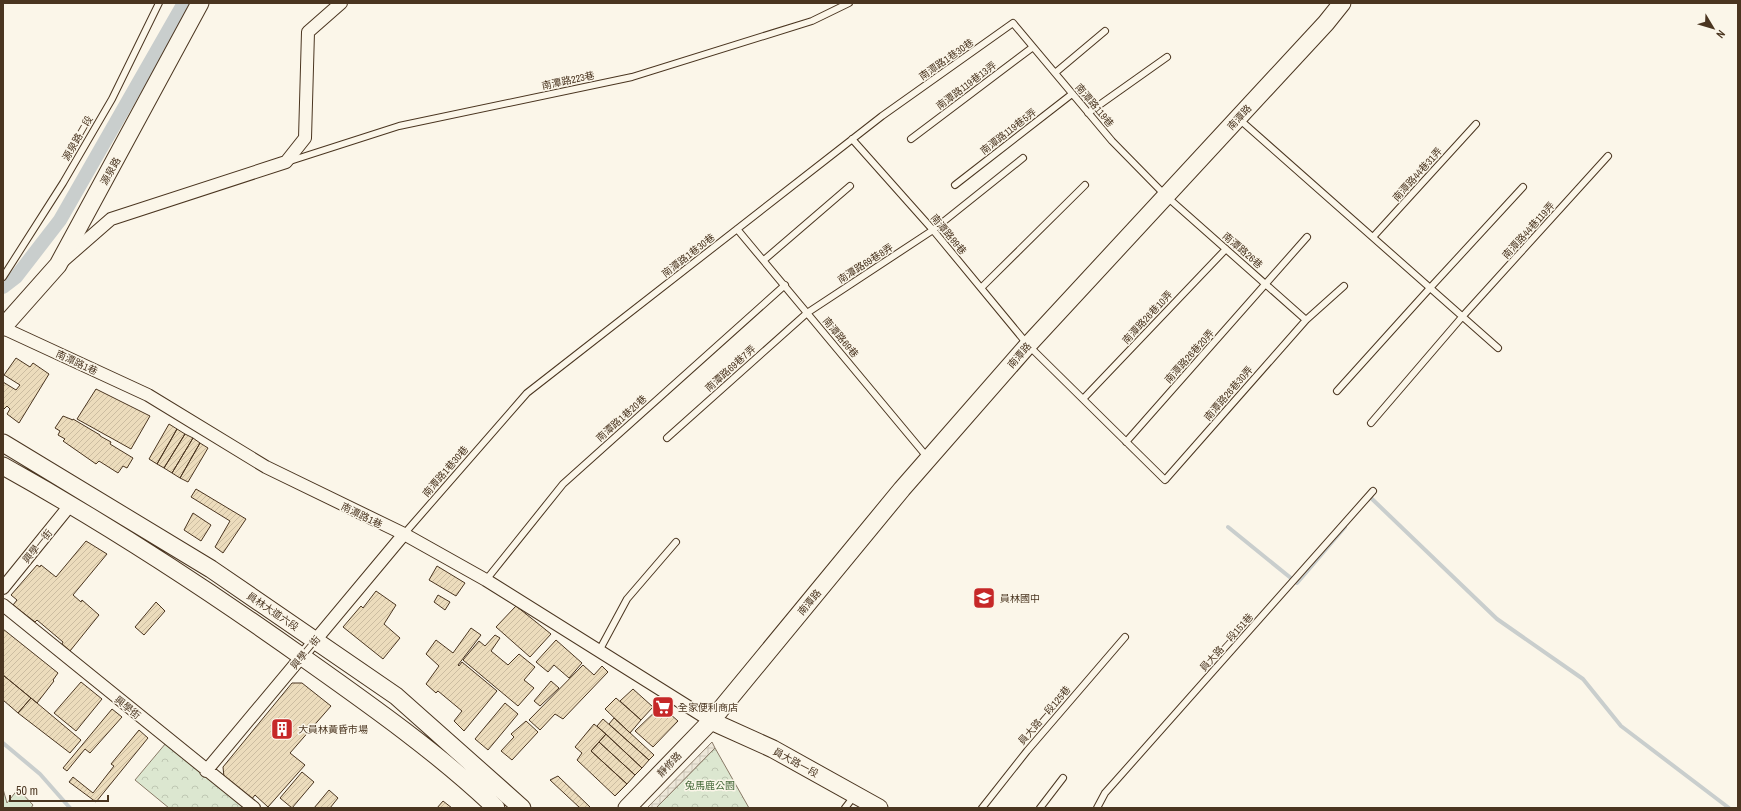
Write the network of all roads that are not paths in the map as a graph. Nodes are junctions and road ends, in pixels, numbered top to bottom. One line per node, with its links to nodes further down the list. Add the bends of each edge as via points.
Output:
1 (159, 3): 32 (lane, 源泉路二段, via 112,99 63,183)
2 (200, 3): 31 (street, 源泉路)
3 (341, 3): 19 (street, via 308,32 305,138)
4 (849, 3): 19 (lane, 南潭路223巷, via 812,21 632,77 399,126)
5 (1342, 3): 13 (street, 南潭路)
6 (1013, 23): 8 (lane, 南潭路119巷); 15 (lane, 南潭路1巷30巷)
7 (1105, 32): 10 (lane)
8 (1033, 47): 10 (lane, 南潭路119巷); 16 (lane, 南潭路119巷13弄)
9 (1167, 57): 12 (lane)
10 (1055, 73): 11 (lane, 南潭路119巷)
11 (1072, 94): 12 (lane, 南潭路119巷); 20 (lane, 南潭路119巷5弄)
12 (1088, 113): 24 (lane, 南潭路119巷)
13 (1238, 118): 24 (street, 南潭路); 28 (lane)
14 (1476, 124): 28 (lane, 南潭路44巷31弄)
15 (852, 139): 25 (lane, 南潭路1巷30巷); 26 (lane, 南潭路99巷)
16 (911, 139)
17 (1608, 156): 39 (lane, 南潭路44巷119弄)
18 (1023, 158): 26 (lane, 南潭路69巷8弄)
19 (286, 162): 31 (street, via 112,219)
20 (955, 185)
21 (1085, 185): 36 (lane)
22 (850, 186): 30 (lane)
23 (1523, 187): 37 (lane)
24 (1166, 196): 29 (lane, 南潭路26巷); 42 (street, 南潭路)
25 (737, 229): 30 (lane, 南潭路69巷); 55 (lane, 南潭路1巷30巷, via 527,393)
26 (933, 230): 36 (lane, 南潭路99巷); 38 (lane, 南潭路69巷8弄)
27 (1307, 237): 33 (lane, 南潭路26巷20弄)
28 (1373, 237): 37 (lane)
29 (1226, 249): 33 (lane, 南潭路26巷); 45 (lane, 南潭路26巷10弄)
30 (764, 260): 34 (lane, 南潭路69巷)
31 (58, 265): 41 (street, 源泉路)
32 (3, 277)
33 (1266, 284): 40 (lane, 南潭路26巷); 48 (lane, 南潭路26巷20弄)
34 (785, 285): 38 (lane, 南潭路69巷); 57 (lane, 南潭路1巷20巷, via 563,484)
35 (1344, 286): 40 (lane, 南潭路26巷30弄)
36 (981, 288): 42 (lane, 南潭路99巷)
37 (1430, 288): 39 (lane); 44 (lane)
38 (807, 313): 47 (lane, 南潭路69巷7弄); 50 (lane, 南潭路69巷)
39 (1462, 317): 43 (lane); 46 (lane, 南潭路44巷119弄)
40 (1306, 320): 52 (lane, 南潭路26巷30弄)
41 (3, 327): 55 (street, 南潭路1巷, via 148,395 266,467)
42 (1028, 345): 45 (lane, 南潭路99巷); 50 (street, 南潭路)
43 (1498, 348)
44 (1337, 391)
45 (1083, 399): 48 (lane, 南潭路99巷)
46 (1371, 423)
47 (667, 438)
48 (1126, 442): 52 (lane, 南潭路99巷)
49 (3, 443): 61 (street, 員林大道六段, via 211,570)
50 (929, 459): 64 (street, 南潭路)
51 (3, 466): 54 (street, 員林大道六段)
52 (1165, 480)
53 (1373, 491): 76 (lane, 員大路一段151巷, via 1105,793)
54 (71, 504): 58 (street, 興學一街); 63 (street, 員林大道六段, via 237,610)
55 (404, 534): 57 (street, 南潭路1巷); 61 (street, 興學二街)
56 (676, 542): 62 (lane, via 627,599)
57 (486, 580): 62 (street, 南潭路1巷)
58 (3, 588)
59 (3, 605): 65 (street, 興學街)
60 (1125, 637): 74 (lane, 員大路一段125巷, via 1027,751)
61 (315, 640): 63 (street, 興學二街); 70 (street, 員林大道六段, via 396,696)
62 (599, 651): 64 (street, 南潭路1巷)
63 (302, 656): 65 (street, 興學二街); 69 (street, 員林大道六段, via 383,714)
64 (711, 721): 67 (street, 員大路一段, via 773,749); 71 (street, 靜修路)
65 (206, 771): 68 (street, 興學街)
66 (1063, 778): 75 (lane)
67 (856, 795): 72 (lane); 73 (street, 員大路一段)
68 (254, 808)
69 (496, 808)
70 (522, 808)
71 (627, 808)
72 (845, 808)
73 (879, 808)
74 (982, 808)
75 (1040, 808)
76 (1097, 808)

